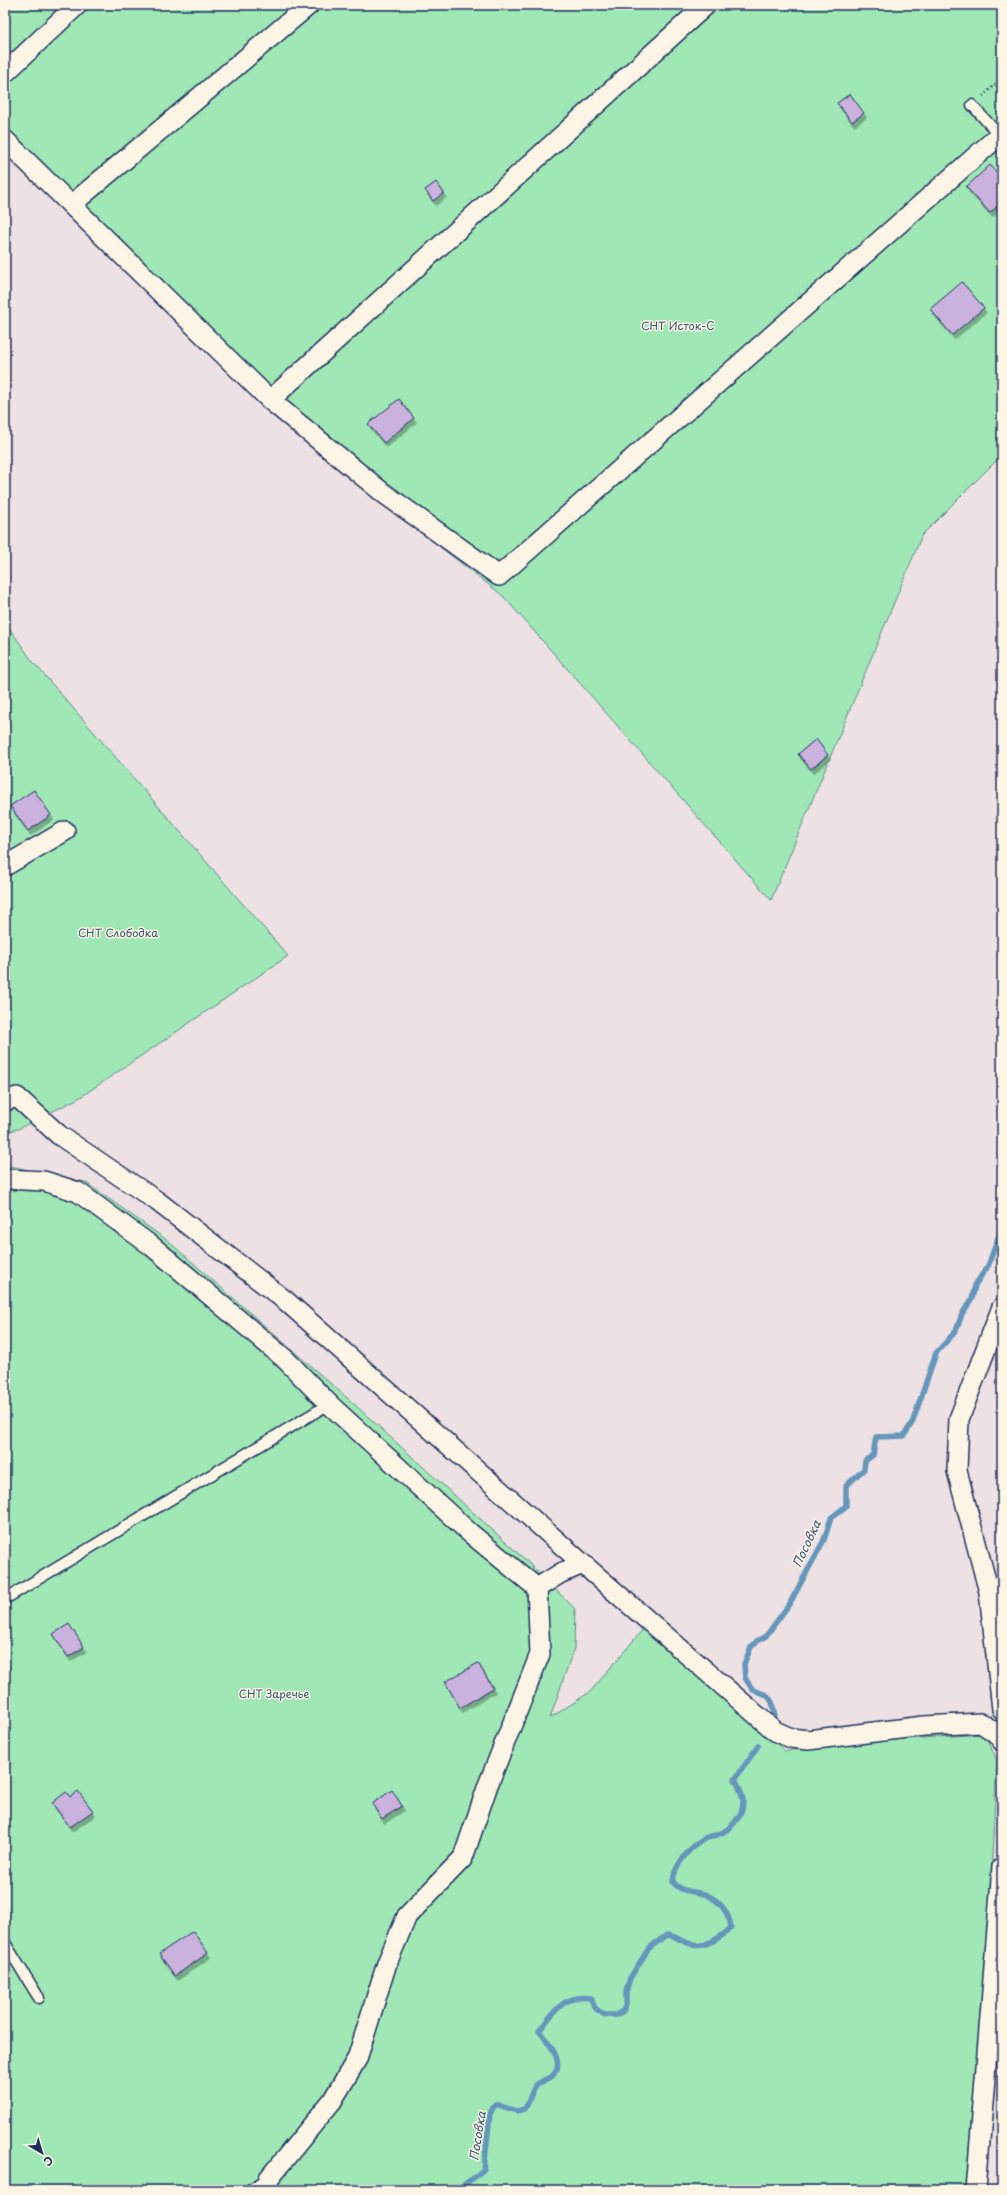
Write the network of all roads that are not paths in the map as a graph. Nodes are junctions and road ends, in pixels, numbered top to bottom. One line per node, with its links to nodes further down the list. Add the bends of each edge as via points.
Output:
1 (77, 5): 4 (street)
2 (309, 5): 8 (street)
3 (706, 5): 9 (street)
4 (5, 73)
5 (972, 105): 6 (lane)
6 (1001, 134): 9 (street, via 499,576 382,492)
7 (5, 140): 8 (street)
8 (71, 204): 9 (street)
9 (270, 400)
10 (65, 831): 11 (street)
11 (5, 866)
12 (5, 1101): 16 (street, via 16,1097 59,1135 157,1201 286,1301)
13 (5, 1179): 15 (street, via 44,1181 78,1192 107,1212 154,1247 285,1359)
14 (1002, 1307): 19 (street, via 959,1419 957,1471 989,1592)
15 (329, 1404): 17 (street, via 470,1533); 18 (lane)
16 (583, 1564): 17 (street, via 561,1573); 20 (street, via 775,1731 791,1738 808,1740 924,1726 981,1723 996,1733)
17 (537, 1588): 25 (street, via 540,1654 488,1784 463,1858 407,1916 387,1963 357,2059 332,2101)
18 (5, 1599)
19 (1002, 1709)
20 (1002, 1742)
21 (1002, 1867): 23 (street)
22 (5, 1944): 24 (lane)
23 (997, 1994): 27 (street)
24 (39, 1998)
25 (268, 2184): 26 (lane)
26 (249, 2190)
27 (976, 2190)

